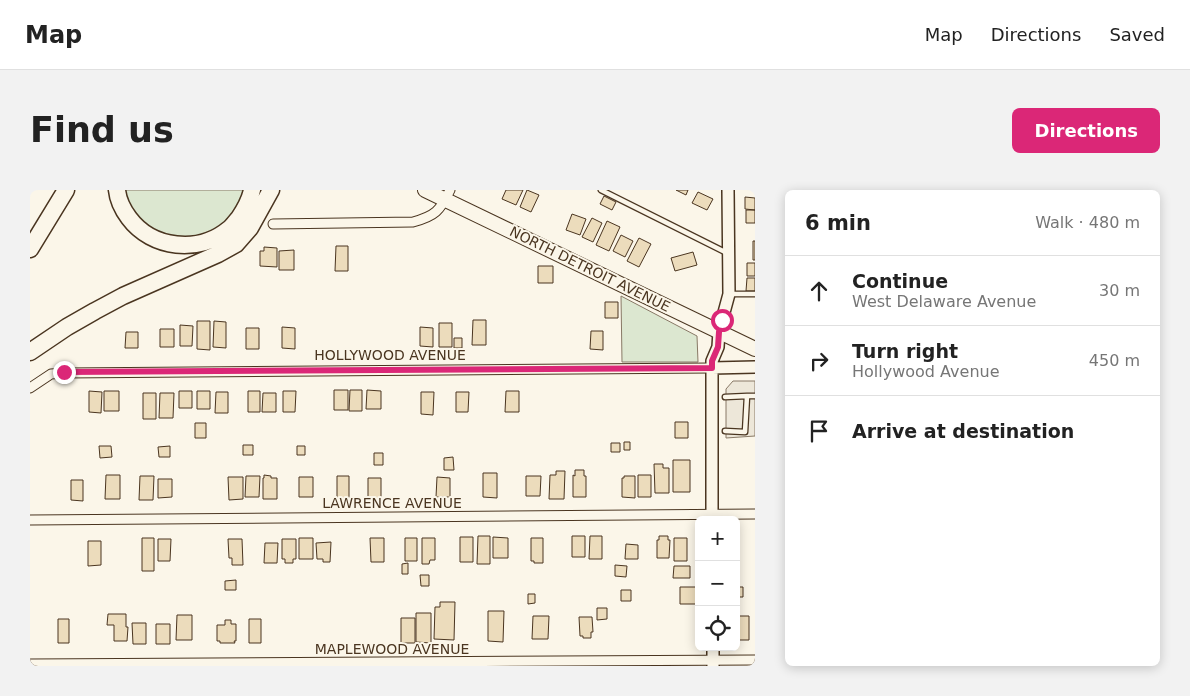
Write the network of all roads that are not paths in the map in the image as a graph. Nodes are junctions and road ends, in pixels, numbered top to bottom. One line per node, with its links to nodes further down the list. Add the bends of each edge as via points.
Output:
1 (66, 190): 10 (highway)
2 (117, 190): 7 (highway, via 124,211 134,225 156,240 176,246 211,240 229,229 241,215)
3 (271, 190): 16 (highway, via 250,228 236,244 95,310)
4 (425, 190): 8 (main road, NORTH DETROIT AVENUE)
5 (601, 190): 11 (lane)
6 (728, 190): 11 (street)
7 (252, 193)
8 (447, 195): 9 (street, via 437,212 413,222); 14 (main road, NORTH DETROIT AVENUE)
9 (274, 224)
10 (30, 249)
11 (728, 254): 12 (street)
12 (729, 294): 13 (lane); 14 (street)
13 (755, 294)
14 (719, 332): 15 (main road, NORTH DETROIT AVENUE); 17 (street)
15 (755, 349)
16 (30, 352)
17 (712, 368): 18 (street, HOLLYWOOD AVENUE); 19 (street, HOLLYWOOD AVENUE, via 64,372 51,374); 22 (street)
18 (755, 368)
19 (30, 388)
20 (747, 396): 21 (lane); 22 (lane); 23 (lane, via 745,432)
21 (755, 396)
22 (712, 397): 23 (street)
23 (712, 431): 25 (street)
24 (755, 514): 26 (street, LAWRENCE AVENUE)
25 (712, 516)
26 (726, 516)
27 (695, 517): 28 (street, LAWRENCE AVENUE)
28 (30, 520)
29 (755, 660): 30 (street, MAPLEWOOD AVENUE)
30 (713, 663): 31 (street, MAPLEWOOD AVENUE)
31 (30, 664)

